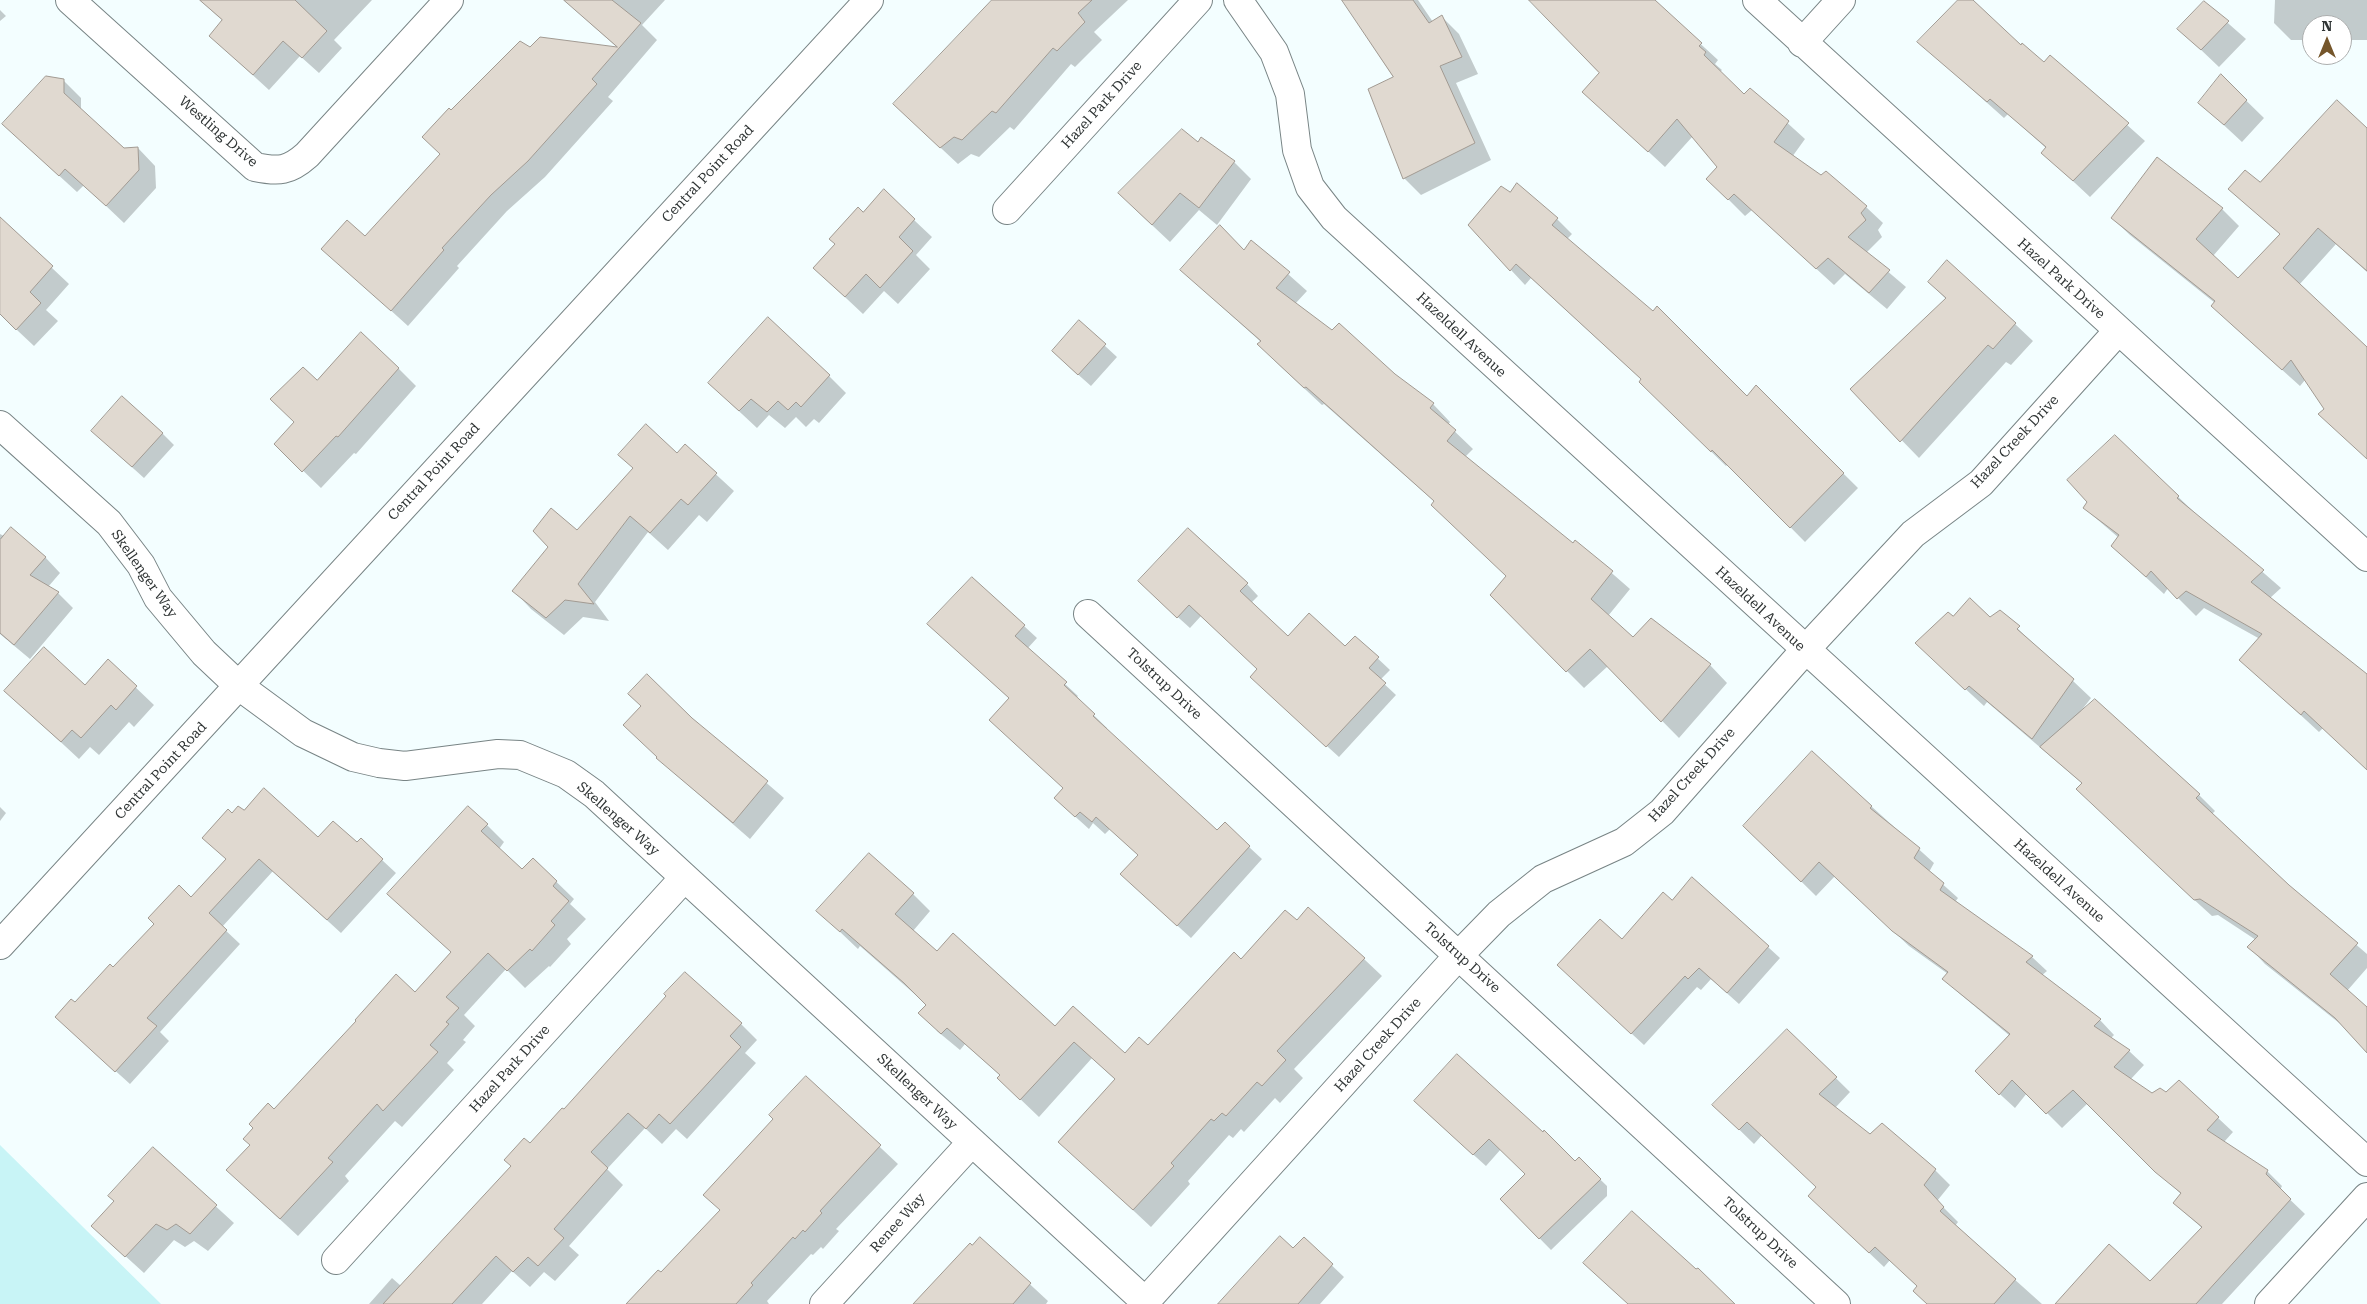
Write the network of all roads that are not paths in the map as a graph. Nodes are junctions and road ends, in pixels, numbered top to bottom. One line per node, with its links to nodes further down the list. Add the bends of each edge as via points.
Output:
1 (70, 0): 2 (street, Westling Drive, via 255,167 274,171 294,166 307,155)
2 (449, 0)
3 (869, 0): 15 (street, Central Point Road)
4 (1198, 0): 9 (street, Hazel Park Drive)
5 (1238, 0): 14 (street, Hazeldell Avenue, via 1274,52 1290,94 1297,150 1310,187 1334,218)
6 (1757, 0): 8 (street, Hazel Park Drive)
7 (1841, 0): 8 (street)
8 (1802, 43): 10 (street, Hazel Park Drive)
9 (1007, 210)
10 (2118, 331): 12 (street, Hazel Park Drive); 14 (street, Hazel Creek Drive, via 1981,483 1913,534)
11 (0, 425): 15 (street, Skellenger Way, via 109,523 141,565 158,598 204,653)
12 (2367, 557)
13 (1088, 614): 18 (street, Tolstrup Drive)
14 (1804, 650): 18 (street, Hazel Creek Drive, via 1662,812 1640,832 1603,853 1542,879 1499,914); 20 (street, Hazeldell Avenue)
15 (239, 686): 16 (street, Skellenger Way, via 303,733 353,757 405,766 498,754 520,755 544,763 594,794); 17 (street, Central Point Road)
16 (684, 878): 19 (street, Skellenger Way); 22 (street, Hazel Park Drive)
17 (0, 945)
18 (1459, 955): 23 (street, Hazel Creek Drive); 25 (street, Tolstrup Drive)
19 (972, 1142): 23 (street, Skellenger Way); 24 (street, Renee Way)
20 (2367, 1162)
21 (2367, 1197): 26 (street)
22 (336, 1260)
23 (1146, 1303)
24 (824, 1304)
25 (1836, 1304)
26 (2270, 1304)

